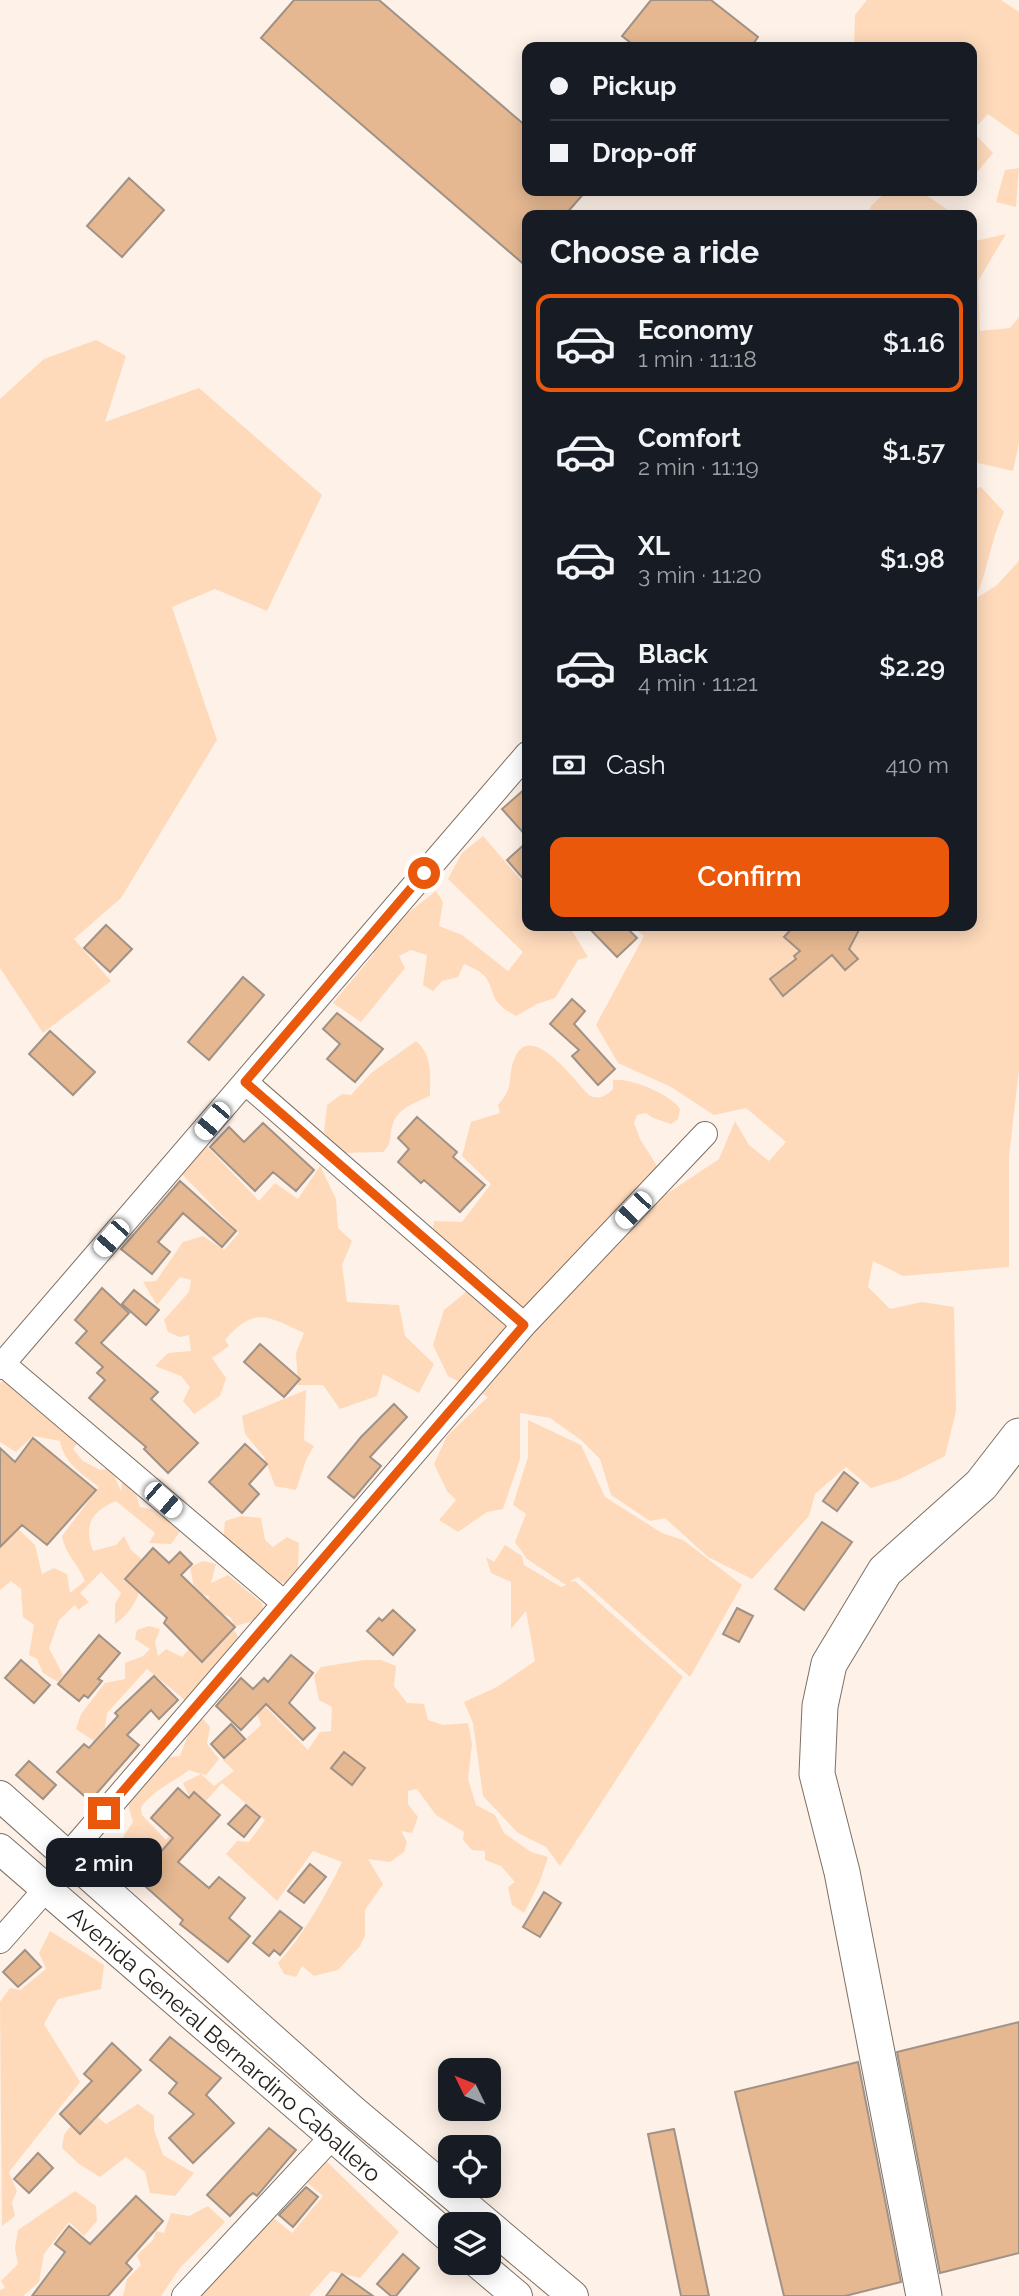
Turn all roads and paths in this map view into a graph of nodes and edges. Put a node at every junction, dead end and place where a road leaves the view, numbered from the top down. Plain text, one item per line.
1 (522, 760) edge
2 (245, 1082) junction
3 (705, 1134) dead end
4 (524, 1325) junction
5 (1, 1365) edge
6 (1019, 1436) edge
7 (284, 1603) junction
8 (0, 1796) edge
9 (0, 1849) edge
10 (68, 1855) junction
11 (46, 1889) junction
12 (0, 1941) edge
13 (332, 2137) junction
14 (438, 2228) edge
15 (492, 2275) edge
16 (184, 2296) edge
17 (517, 2296) edge
18 (573, 2296) edge
19 (924, 2296) edge

1 - 2 street
2 - 4 street
2 - 5 street
3 - 4 street
4 - 7 street
5 - 7 street
6 - 19 highway
7 - 10 street
8 - 10 main road, Avenida General Bernardino Caballero
9 - 11 main road, Avenida General Bernardino Caballero
10 - 18 main road, Avenida General Bernardino Caballero
11 - 12 street
11 - 13 main road, Avenida General Bernardino Caballero
13 - 14 main road, Avenida General Bernardino Caballero
13 - 16 street
15 - 17 main road

